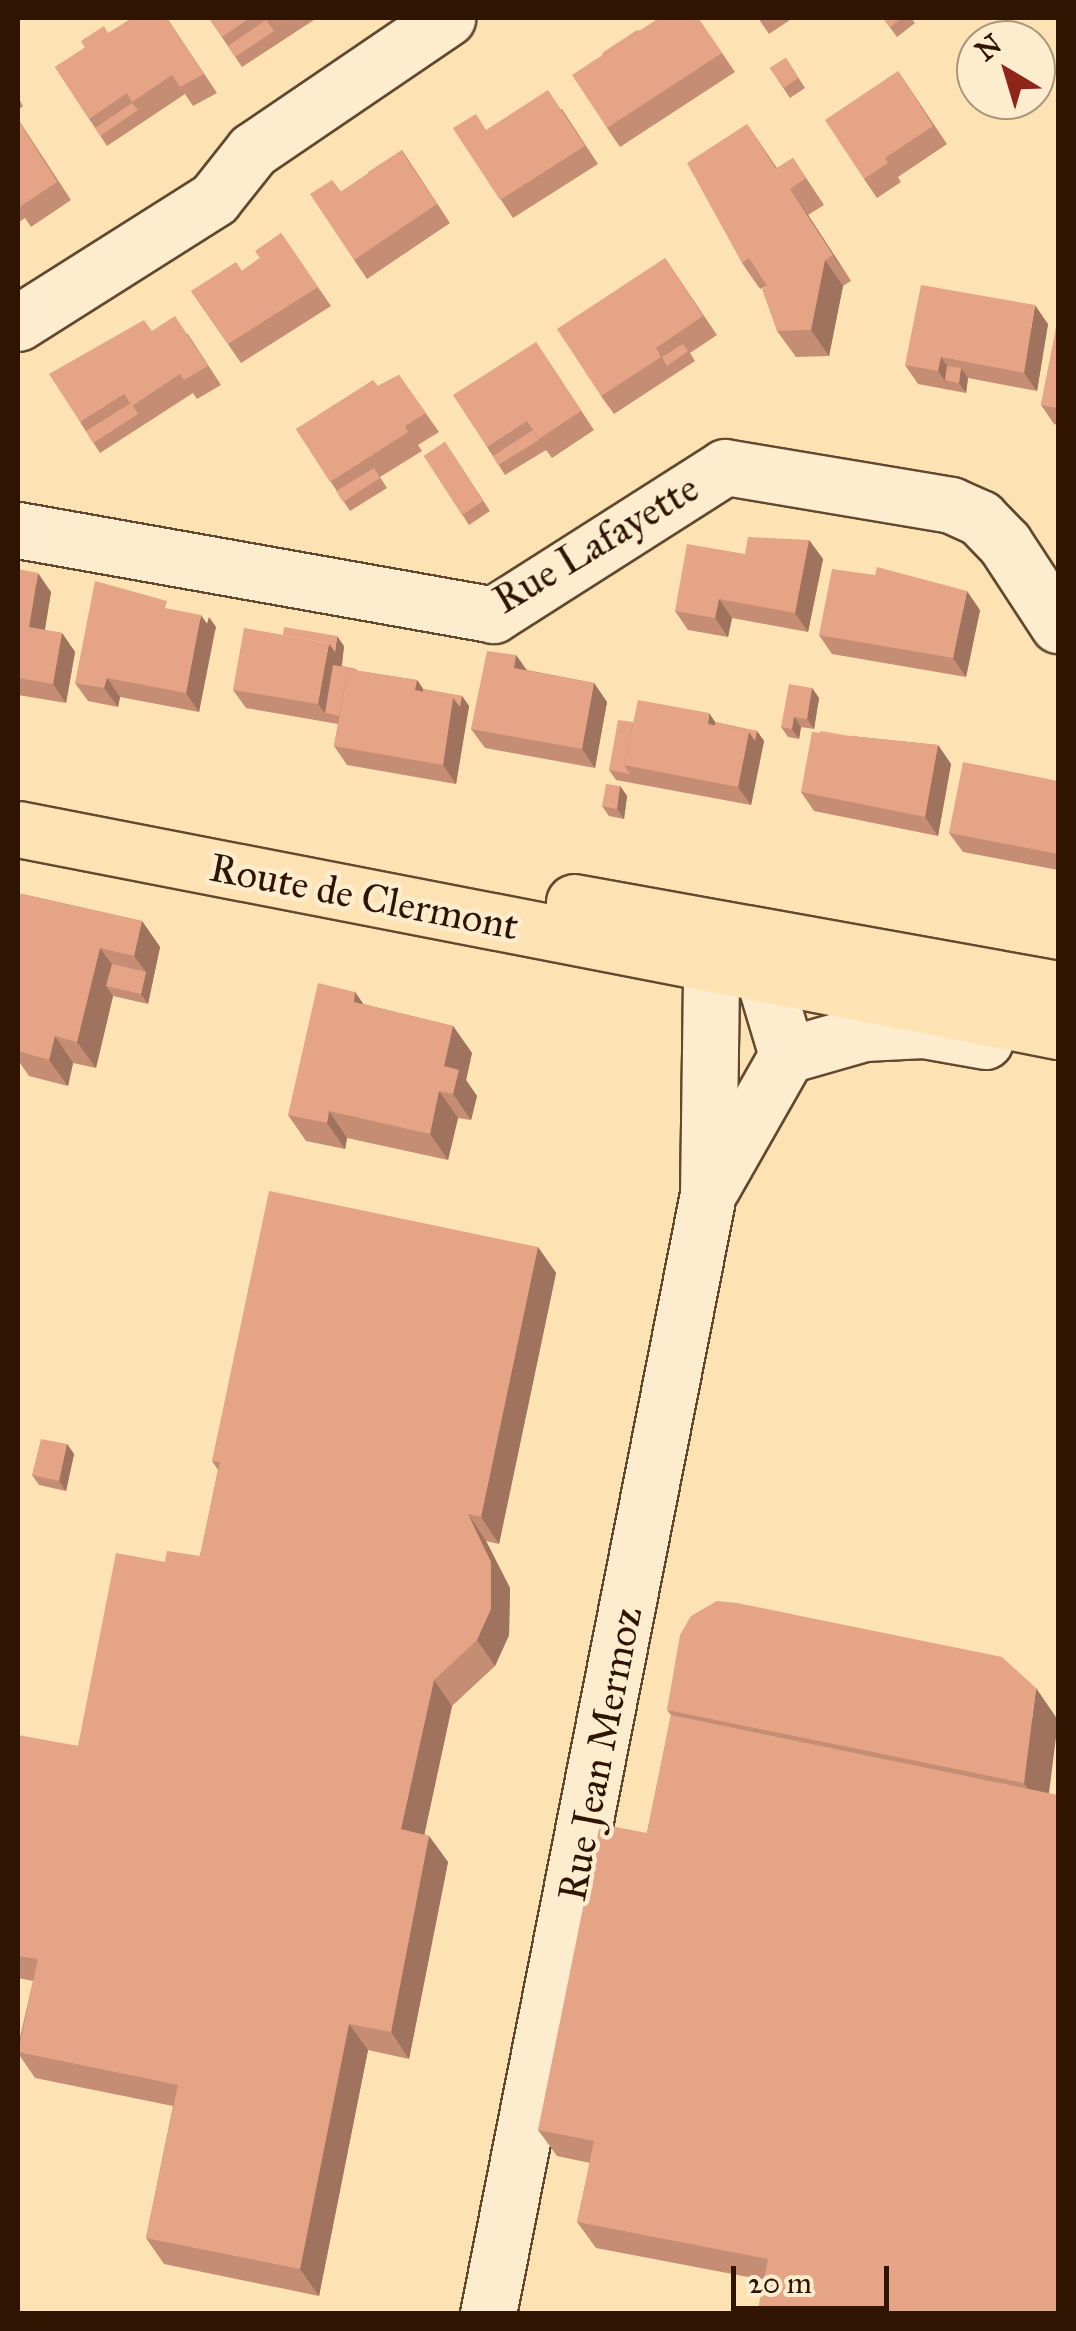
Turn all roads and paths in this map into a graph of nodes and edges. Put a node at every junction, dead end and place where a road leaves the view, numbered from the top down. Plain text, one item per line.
1 (447, 18) edge
2 (18, 324) edge
3 (18, 530) edge
4 (1058, 624) edge
5 (18, 820) edge
6 (18, 829) edge
7 (737, 949) junction
8 (1058, 990) edge
9 (1058, 1031) edge
10 (787, 1055) junction
11 (1058, 1055) edge
12 (708, 1194) junction
13 (488, 2314) edge

1 - 2 street
3 - 4 street, Rue Lafayette
5 - 7 main road, Route de Clermont
6 - 7 main road, Route de Clermont
7 - 8 main road, Route de Clermont
7 - 9 main road, Route de Clermont
7 - 10 street
7 - 12 street, Rue Jean Mermoz
10 - 11 street
10 - 12 street, Rue Jean Mermoz
12 - 13 street, Rue Jean Mermoz

